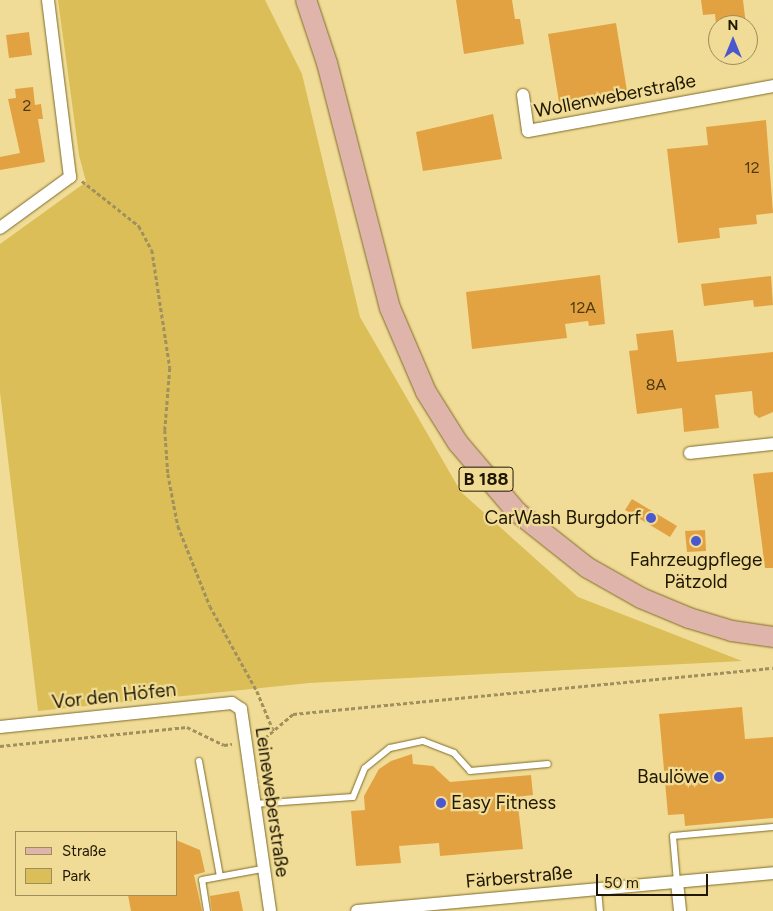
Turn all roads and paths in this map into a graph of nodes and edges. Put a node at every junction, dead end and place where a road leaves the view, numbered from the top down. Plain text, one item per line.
1 (48, 0) edge
2 (306, 0) edge
3 (773, 86) edge
4 (523, 95) dead end
5 (70, 177) junction
6 (0, 228) edge
7 (773, 444) edge
8 (690, 453) dead end
9 (773, 637) edge
10 (773, 668) edge
11 (232, 703) joint
12 (0, 727) edge
13 (274, 732) junction
14 (245, 743) junction
15 (0, 746) edge
16 (199, 761) dead end
17 (548, 764) dead end
18 (252, 804) junction
19 (773, 827) edge
20 (262, 869) junction
21 (773, 873) edge
22 (220, 876) junction
23 (677, 882) junction
24 (598, 889) junction
25 (207, 911) edge
26 (270, 911) edge
27 (357, 911) edge
28 (600, 911) edge
29 (680, 911) edge

1 - 5 street
2 - 9 main road, B 188
3 - 4 street, Wollenweberstraße
5 - 6 street
5 - 13 path
7 - 8 street
10 - 13 path
11 - 12 street, Vor den Höfen
11 - 14 street, Leineweberstraße
13 - 14 path
14 - 15 path
14 - 18 street, Leineweberstraße
16 - 22 lane
17 - 18 lane
18 - 20 street, Leineweberstraße
19 - 23 lane
20 - 22 lane
20 - 26 street, Leineweberstraße
21 - 23 street, Färberstraße
22 - 25 lane
23 - 24 street, Färberstraße
23 - 29 street
24 - 27 street, Färberstraße
24 - 28 lane

